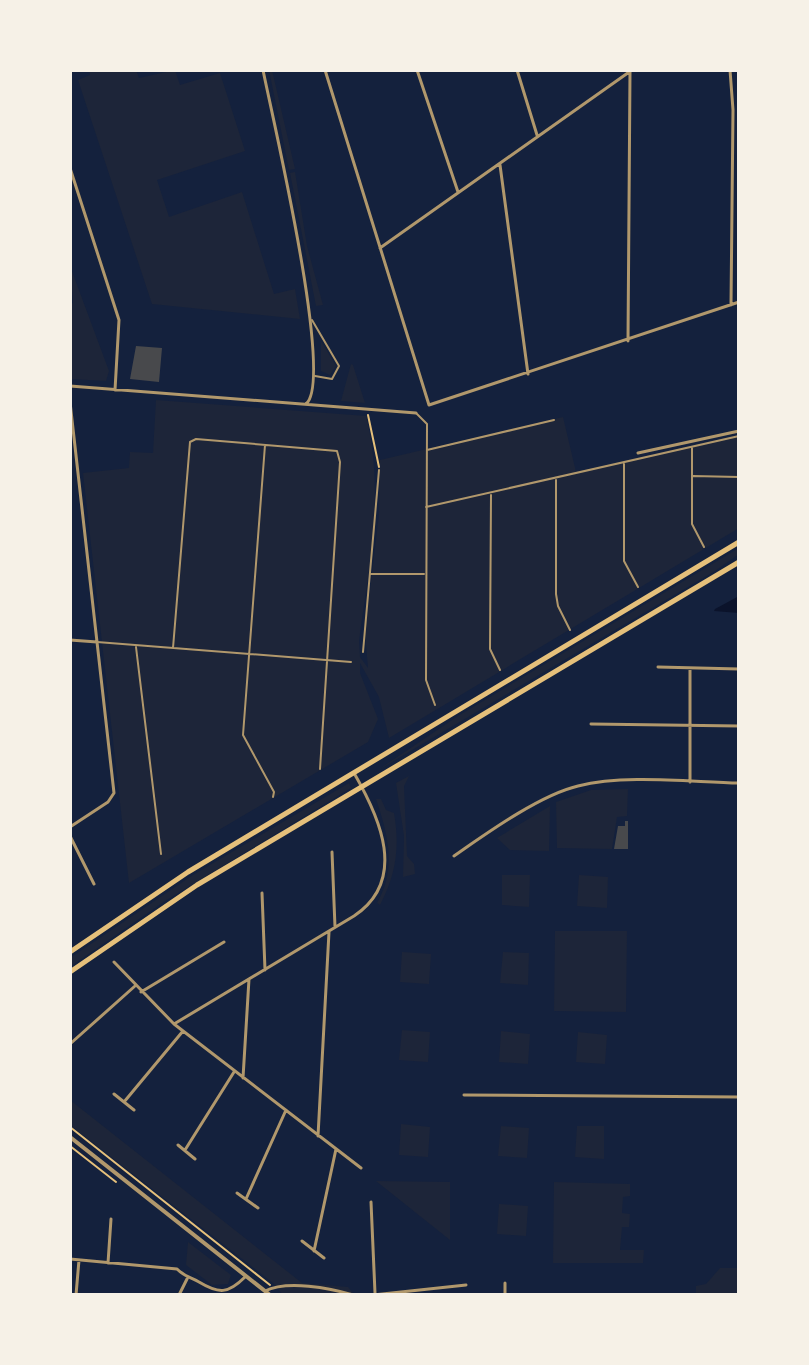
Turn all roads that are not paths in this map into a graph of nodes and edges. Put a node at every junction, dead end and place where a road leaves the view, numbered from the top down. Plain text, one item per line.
1 (263, 70) edge
2 (325, 70) edge
3 (417, 70) edge
4 (517, 70) edge
5 (630, 70) edge
6 (730, 70) edge
7 (538, 136) junction
8 (500, 165) junction
9 (70, 168) edge
10 (458, 193) junction
11 (380, 249) junction
12 (739, 302) edge
13 (731, 305) junction
14 (312, 320) junction
15 (628, 341) junction
16 (528, 374) junction
17 (315, 376) junction
18 (70, 386) edge
19 (115, 390) junction
20 (70, 402) edge
21 (303, 405) junction
22 (416, 413) joint
23 (554, 420) dead end
24 (739, 433) edge
25 (266, 444) junction
26 (692, 447) junction
27 (426, 451) junction
28 (638, 453) dead end
29 (624, 462) junction
30 (379, 470) road end
31 (692, 476) junction
32 (739, 477) edge
33 (556, 478) junction
34 (491, 494) junction
35 (426, 507) junction
36 (739, 542) edge
37 (704, 547) dead end
38 (739, 562) edge
39 (370, 574) junction
40 (426, 574) junction
41 (638, 587) dead end
42 (570, 630) dead end
43 (70, 640) edge
44 (97, 642) junction
45 (136, 646) junction
46 (173, 648) junction
47 (363, 652) dead end
48 (251, 654) junction
49 (328, 661) junction
50 (351, 662) dead end
51 (658, 667) dead end
52 (690, 668) junction
53 (739, 669) edge
54 (500, 670) dead end
55 (435, 705) dead end
56 (591, 724) dead end
57 (691, 724) junction
58 (739, 726) edge
59 (320, 769) dead end
60 (354, 773) junction
61 (690, 782) junction
62 (739, 783) edge
63 (362, 786) junction
64 (273, 797) dead end
65 (70, 827) edge
66 (70, 836) edge
67 (332, 852) dead end
68 (161, 854) dead end
69 (454, 856) dead end
70 (94, 884) dead end
71 (262, 893) dead end
72 (335, 927) junction
73 (329, 930) junction
74 (224, 942) dead end
75 (70, 952) edge
76 (114, 962) dead end
77 (265, 970) junction
78 (70, 972) edge
79 (249, 979) junction
80 (135, 986) junction
81 (141, 992) junction
82 (174, 1024) junction
83 (183, 1031) junction
84 (70, 1044) edge
85 (234, 1071) junction
86 (243, 1078) junction
87 (114, 1094) dead end
88 (464, 1095) dead end
89 (739, 1097) edge
90 (124, 1102) junction
91 (134, 1110) dead end
92 (286, 1110) junction
93 (318, 1136) junction
94 (70, 1137) edge
95 (178, 1145) dead end
96 (336, 1149) junction
97 (185, 1150) junction
98 (195, 1159) dead end
99 (361, 1168) dead end
100 (237, 1193) dead end
101 (246, 1199) junction
102 (371, 1202) dead end
103 (258, 1208) dead end
104 (111, 1219) dead end
105 (302, 1241) dead end
106 (314, 1251) junction
107 (324, 1258) dead end
108 (70, 1259) edge
109 (79, 1260) junction
110 (108, 1263) junction
111 (246, 1275) junction
112 (187, 1279) junction
113 (505, 1283) dead end
114 (466, 1285) dead end
115 (268, 1293) edge
116 (374, 1294) edge
117 (76, 1295) edge
118 (179, 1295) edge
119 (353, 1295) edge
120 (505, 1295) edge

1 - 14 street
2 - 11 street
3 - 10 street
4 - 7 street
5 - 7 street
5 - 15 street
6 - 13 street
7 - 8 street
8 - 10 street
8 - 16 street
9 - 19 street
10 - 11 street
11 - 16 street
12 - 13 street
13 - 15 street
14 - 17 street
14 - 17 lane
15 - 16 street
17 - 21 street
18 - 19 street
19 - 21 street
20 - 44 street
21 - 22 street
22 - 27 lane
23 - 27 lane
24 - 26 lane
24 - 28 street
25 - 46 lane
25 - 48 lane
25 - 49 lane
26 - 29 lane
26 - 31 lane
27 - 35 lane
29 - 33 lane
29 - 41 lane
30 - 39 lane
31 - 32 lane
31 - 37 lane
33 - 34 lane
33 - 42 lane
34 - 35 lane
34 - 54 lane
35 - 40 lane
36 - 60 main road
38 - 63 main road
39 - 40 lane
39 - 47 lane
40 - 55 lane
43 - 44 street
44 - 45 lane
44 - 65 street
45 - 46 lane
45 - 68 lane
46 - 48 lane
48 - 49 lane
48 - 64 lane
49 - 50 lane
49 - 59 lane
51 - 52 street
52 - 53 street
52 - 57 street
56 - 57 street
57 - 58 street
57 - 61 street
60 - 63 street
60 - 75 main road
61 - 62 street
61 - 69 street
63 - 72 street
63 - 78 main road
66 - 70 street
67 - 72 street
71 - 77 street
72 - 73 street
73 - 77 street
73 - 93 street
74 - 81 street
76 - 80 street
77 - 79 street
79 - 82 street
79 - 86 street
80 - 81 street
80 - 84 street
81 - 82 street
82 - 83 street
83 - 85 street
83 - 90 street
85 - 86 street
85 - 97 street
86 - 92 street
87 - 90 street
88 - 89 street
90 - 91 street
92 - 93 street
92 - 101 street
93 - 96 street
94 - 111 street
95 - 97 street
96 - 99 street
96 - 106 street
97 - 98 street
100 - 101 street
101 - 103 street
102 - 116 street
104 - 110 street
105 - 106 street
106 - 107 street
108 - 109 street
109 - 110 street
109 - 117 street
110 - 112 street
111 - 112 street
111 - 115 street
112 - 118 street
113 - 120 street
114 - 116 street
115 - 119 street

